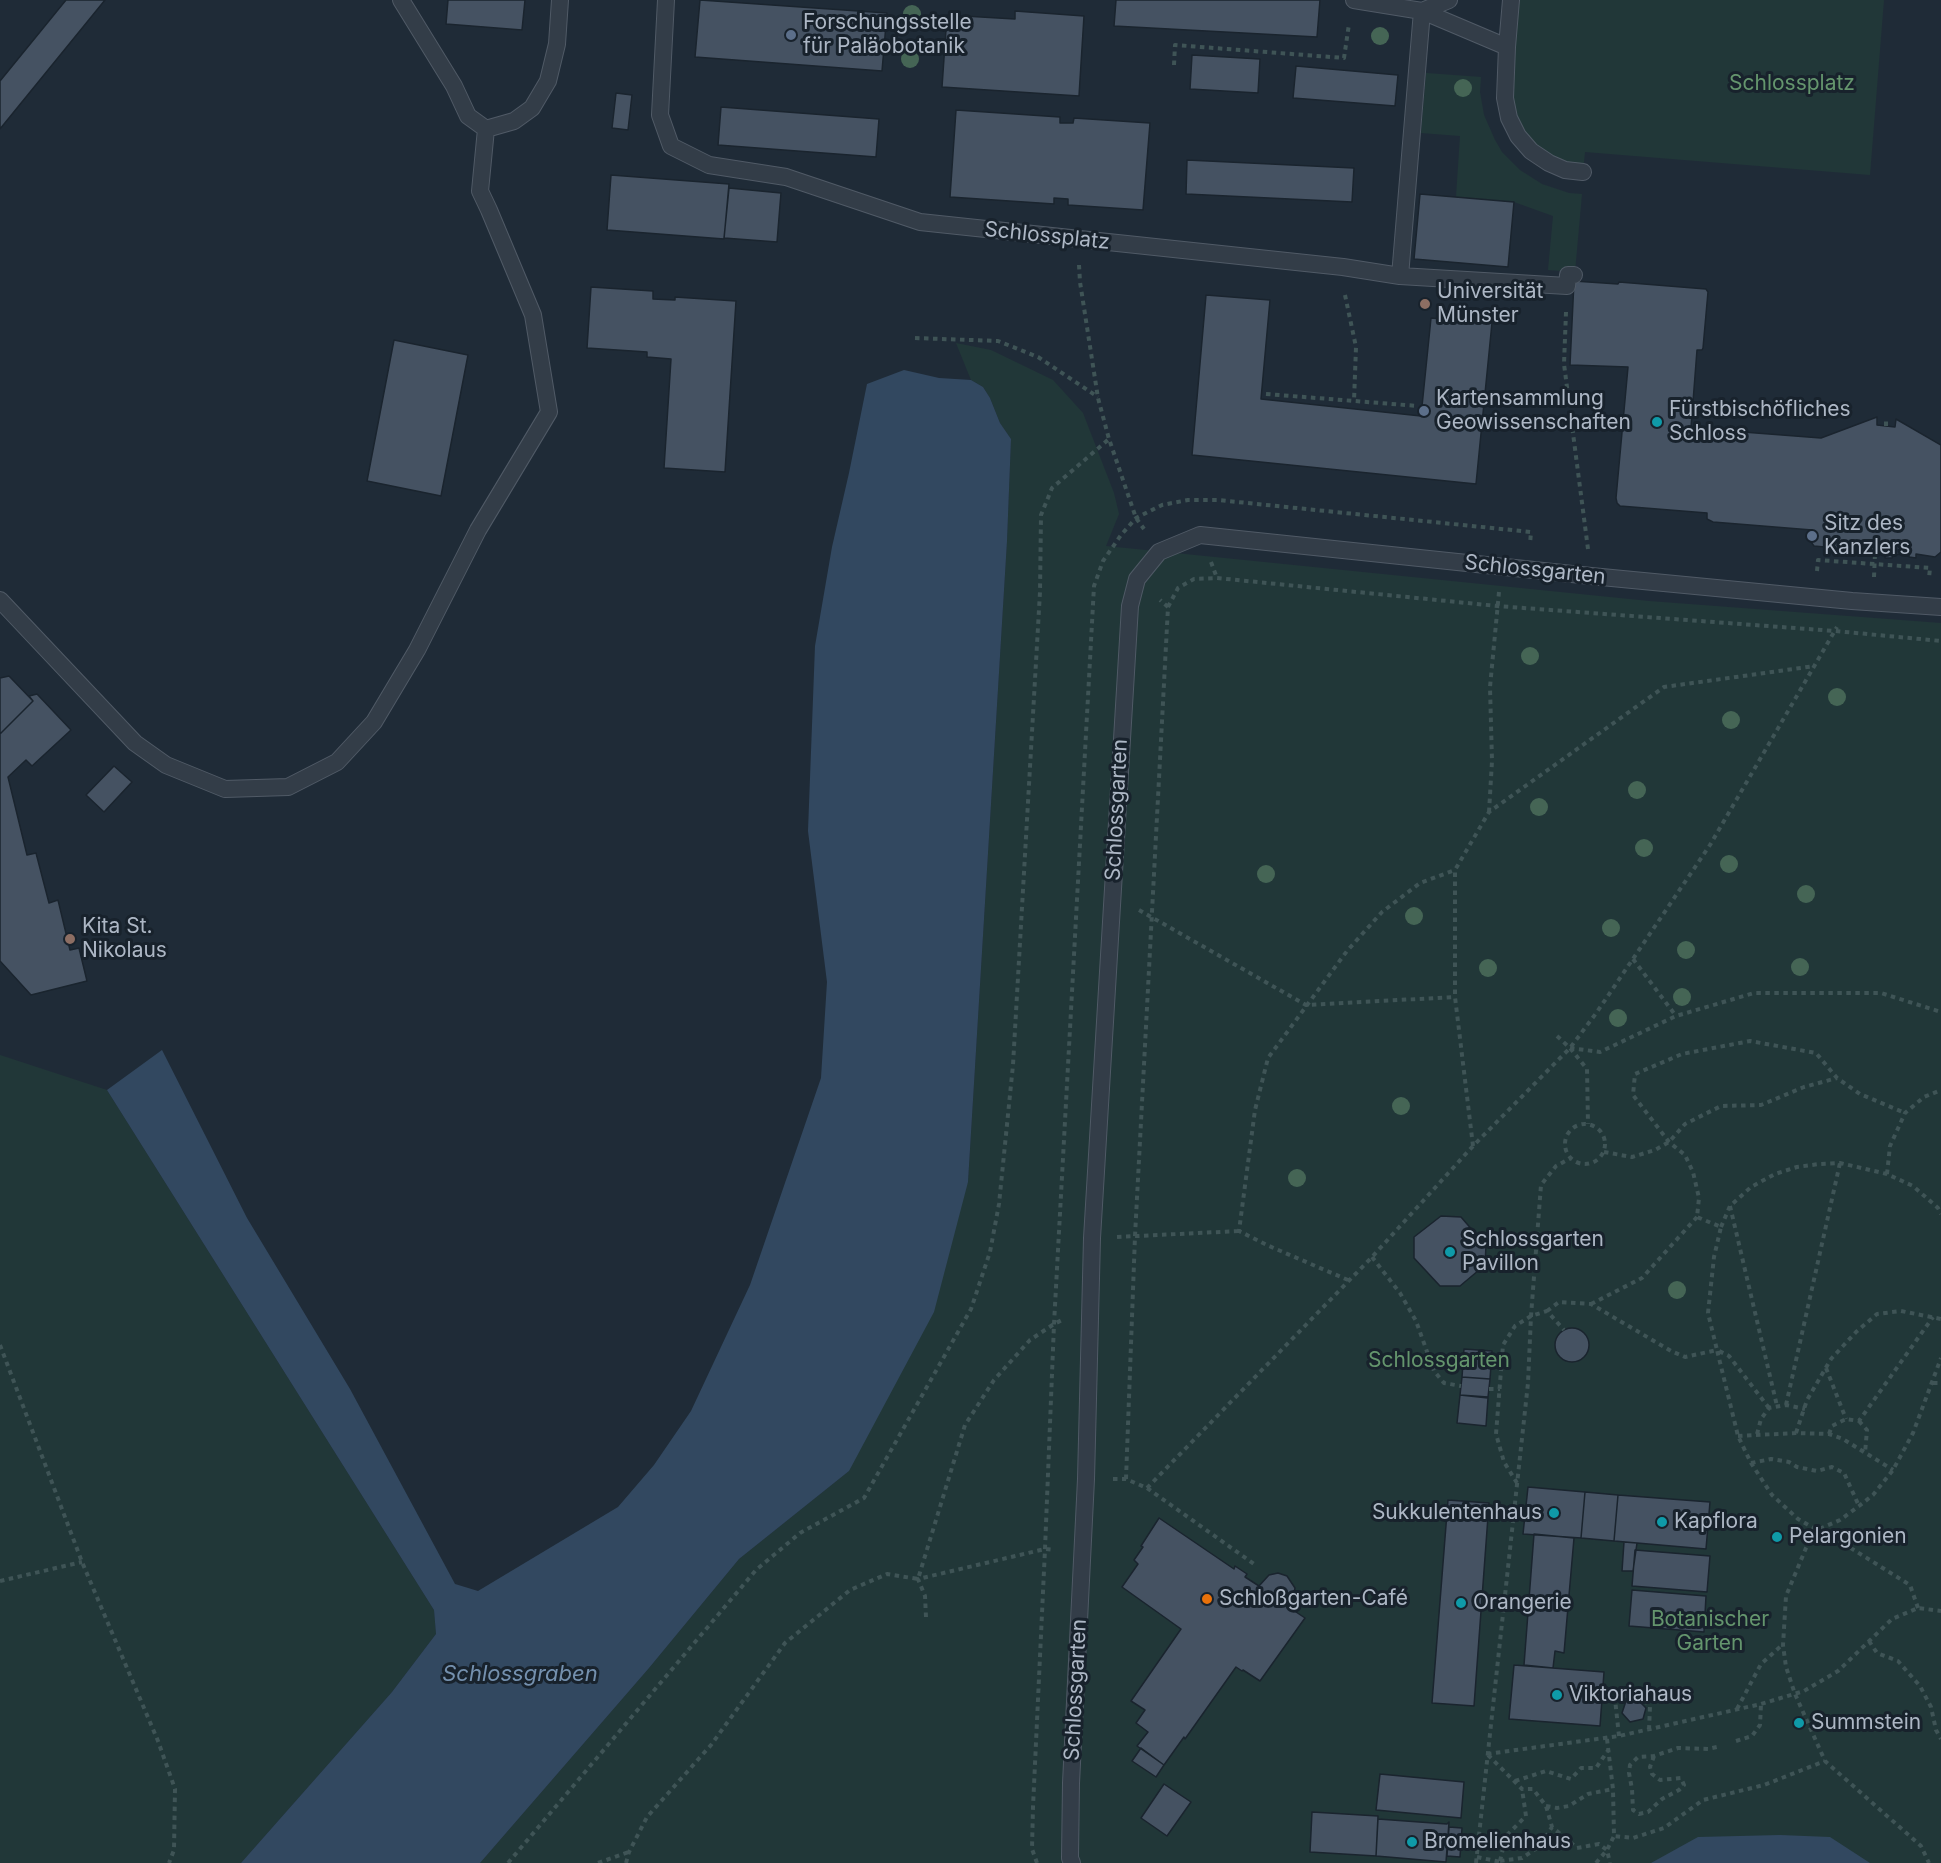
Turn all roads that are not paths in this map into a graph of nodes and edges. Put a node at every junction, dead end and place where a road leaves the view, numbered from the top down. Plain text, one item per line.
1 (401, 0) edge
2 (560, 0) edge
3 (666, 0) edge
4 (1354, 0) edge
5 (1449, 0) edge
6 (1511, 0) edge
7 (1422, 11) junction
8 (1507, 47) junction
9 (486, 129) junction
10 (1583, 172) dead end
11 (1400, 276) junction
12 (1571, 281) road end
13 (0, 600) edge
14 (1941, 607) edge
15 (1072, 1863) edge

1 - 9 lane
2 - 9 lane
3 - 11 lane, Schlossplatz
4 - 7 lane
5 - 7 lane
6 - 8 lane
7 - 8 lane
7 - 11 lane
8 - 10 lane
9 - 13 lane
11 - 12 lane, Schlossplatz
14 - 15 lane, Schlossgarten

